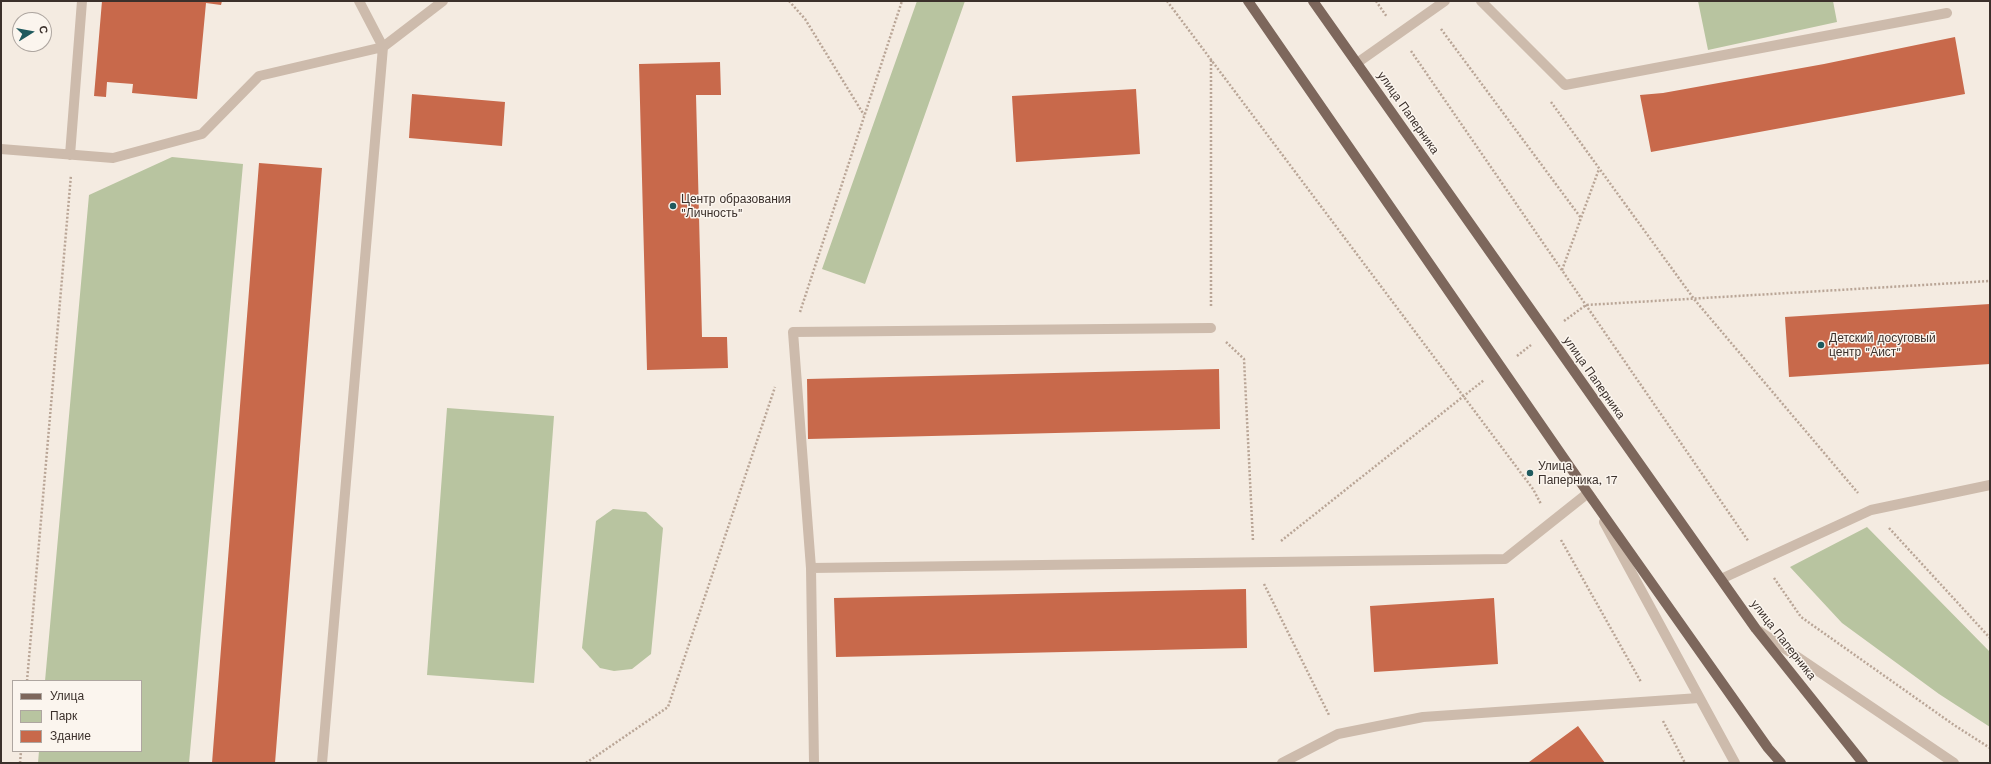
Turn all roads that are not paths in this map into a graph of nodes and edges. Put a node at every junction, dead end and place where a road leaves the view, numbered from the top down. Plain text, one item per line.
1 (82, 1) edge
2 (359, 1) edge
3 (443, 1) edge
4 (1248, 1) edge
5 (1313, 1) edge
6 (1446, 1) edge
7 (1481, 1) edge
8 (1947, 13) dead end
9 (383, 47) junction
10 (1357, 63) junction
11 (1, 149) edge
12 (71, 155) junction
13 (1211, 328) road end
14 (1990, 484) edge
15 (1588, 493) junction
16 (812, 568) junction
17 (1721, 579) junction
18 (1756, 629) junction
19 (1699, 698) junction
20 (322, 763) edge
21 (814, 763) edge
22 (1282, 763) edge
23 (1735, 763) edge
24 (1781, 763) edge
25 (1863, 763) edge
26 (1954, 763) edge

1 - 12 street
2 - 9 street
3 - 9 street
4 - 15 main road
5 - 10 main road, улица Паперника
6 - 10 street
7 - 8 street
9 - 12 street
9 - 20 street
10 - 17 main road, улица Паперника
11 - 12 street
13 - 16 street
14 - 17 street
15 - 16 street
15 - 19 street
15 - 24 main road
16 - 21 street
17 - 18 main road, улица Паперника
18 - 25 main road, улица Паперника
18 - 26 street
19 - 22 street
19 - 23 street

